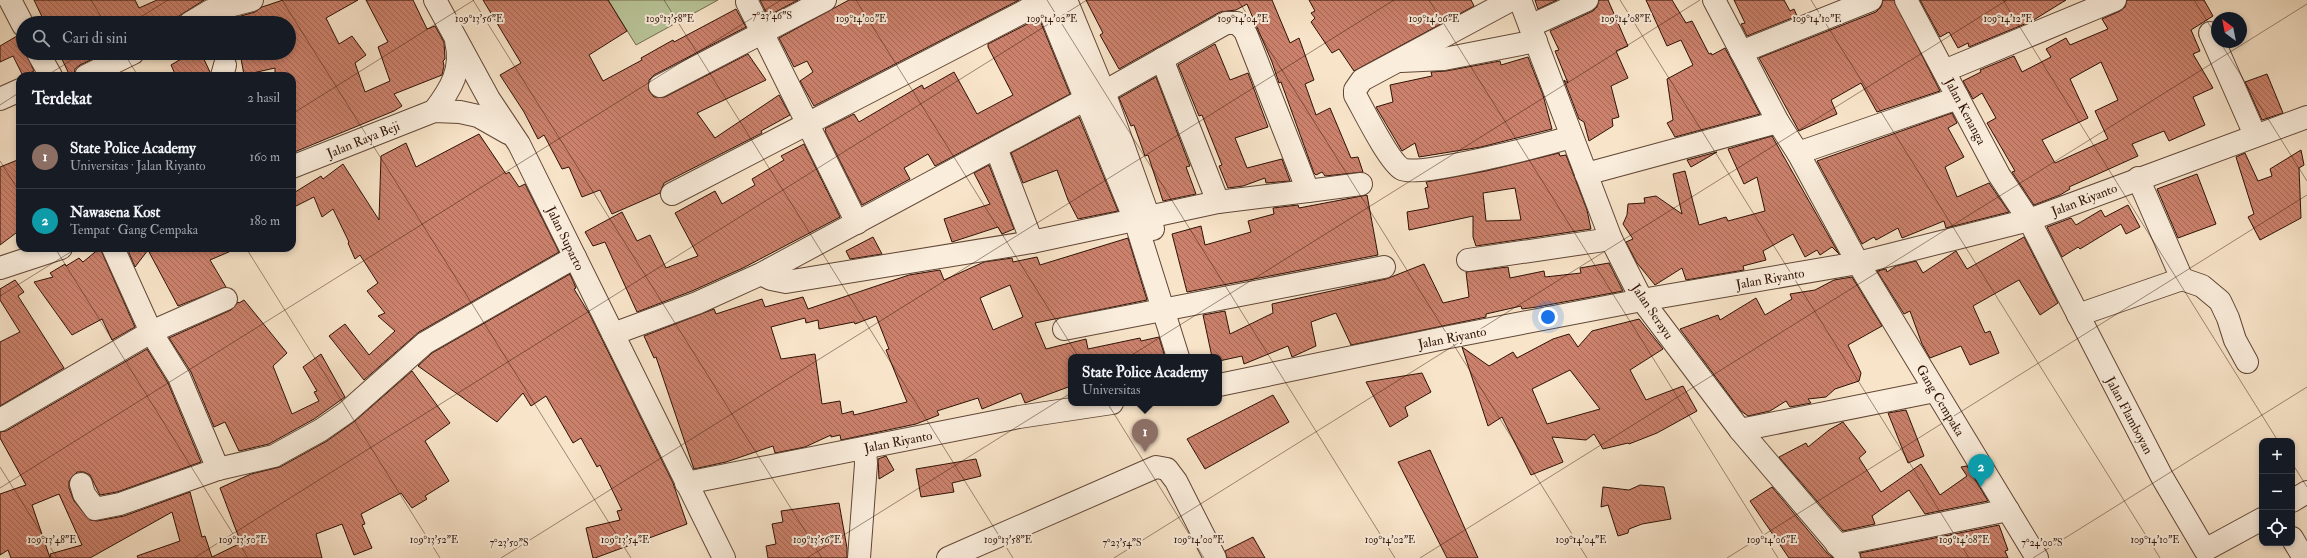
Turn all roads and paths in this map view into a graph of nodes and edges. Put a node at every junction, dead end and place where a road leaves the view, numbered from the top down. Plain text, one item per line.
1 (10, 0) edge
2 (252, 0) edge
3 (435, 0) edge
4 (825, 0) edge
5 (1046, 0) edge
6 (1066, 0) edge
7 (1511, 0) edge
8 (1520, 0) edge
9 (1587, 0) edge
10 (1714, 0) edge
11 (1871, 0) edge
12 (1906, 0) edge
13 (2115, 0) edge
14 (747, 2) dead end
15 (2091, 5) edge
16 (18, 16) edge
17 (202, 16) edge
18 (453, 29) junction
19 (1533, 33) junction
20 (2210, 33) dead end
21 (761, 34) junction
22 (1741, 52) junction
23 (1162, 59) junction
24 (42, 60) edge
25 (119, 60) edge
26 (1396, 61) junction
27 (1944, 71) junction
28 (49, 72) edge
29 (94, 72) edge
30 (660, 86) dead end
31 (16, 92) edge
32 (1095, 95) junction
33 (1958, 98) junction
34 (0, 99) edge
35 (434, 111) junction
36 (2307, 117) edge
37 (1778, 122) junction
38 (807, 124) junction
39 (2255, 135) junction
40 (1571, 137) junction
41 (519, 144) junction
42 (996, 148) junction
43 (1798, 153) junction
44 (296, 165) edge
45 (1586, 174) junction
46 (2138, 178) junction
47 (1361, 184) dead end
48 (1308, 190) junction
49 (672, 194) dead end
50 (1218, 202) junction
51 (1142, 218) junction
52 (2029, 220) junction
53 (857, 223) junction
54 (1610, 238) junction
55 (1032, 242) junction
56 (48, 252) edge
57 (115, 252) edge
58 (575, 257) junction
59 (1468, 260) dead end
60 (1858, 263) junction
61 (0, 267) edge
62 (1384, 267) dead end
63 (761, 274) junction
64 (2182, 280) junction
65 (226, 299) dead end
66 (1642, 300) junction
67 (1170, 309) junction
68 (2078, 316) junction
69 (1064, 329) dead end
70 (151, 332) junction
71 (613, 334) junction
72 (1178, 354) edge
73 (1192, 354) edge
74 (2247, 362) dead end
75 (1222, 384) edge
76 (1935, 391) junction
77 (1092, 406) edge
78 (0, 420) edge
79 (1740, 430) junction
80 (865, 448) junction
81 (218, 469) junction
82 (686, 483) junction
83 (81, 484) dead end
84 (2307, 492) edge
85 (2295, 499) edge
86 (2008, 510) junction
87 (2259, 521) edge
88 (2295, 543) edge
89 (1843, 551) edge
90 (2199, 554) edge
91 (724, 558) edge
92 (859, 558) edge
93 (948, 558) edge
94 (1216, 558) edge
95 (2037, 558) edge
96 (2304, 558) edge

1 - 16 street
2 - 17 street
3 - 18 street, Jalan Suparto
4 - 21 street
5 - 32 street
5 - 38 street
6 - 32 street
7 - 26 street
8 - 19 street, Jalan Serayu
9 - 19 street
10 - 22 street, Gang Cempaka
11 - 22 street
12 - 27 street, Jalan Kenanga
13 - 15 street
14 - 21 street
15 - 27 street
18 - 35 street
18 - 41 street, Jalan Suparto
19 - 26 street
19 - 40 street, Jalan Serayu
20 - 39 street
21 - 30 street
21 - 38 street
22 - 37 street, Gang Cempaka
23 - 32 street
23 - 48 street
23 - 50 street
24 - 28 street
25 - 29 street
26 - 40 street
27 - 33 street, Jalan Kenanga
31 - 34 street
32 - 42 street
32 - 51 street
33 - 43 street
33 - 52 street, Jalan Kenanga
35 - 41 street
35 - 44 street, Jalan Raya Beji
36 - 39 street, Jalan Riyanto
37 - 43 street, Gang Cempaka
37 - 45 street
38 - 49 street
38 - 53 street
39 - 46 street, Jalan Riyanto
40 - 45 street, Jalan Serayu
41 - 58 street, Jalan Suparto
42 - 53 street
42 - 55 street
43 - 60 street, Gang Cempaka
45 - 54 street, Jalan Serayu
46 - 52 street, Jalan Riyanto
46 - 64 street
47 - 48 street
48 - 50 street
50 - 51 street
51 - 55 street
51 - 67 street
52 - 60 street, Jalan Riyanto
52 - 68 street, Jalan Flamboyan
53 - 63 street
54 - 59 street
54 - 66 street, Jalan Serayu
55 - 63 street
56 - 61 street
57 - 70 street
58 - 71 street, Jalan Suparto
58 - 81 street
60 - 66 street, Jalan Riyanto
60 - 76 street, Gang Cempaka
62 - 67 street
63 - 71 street
64 - 68 street
64 - 74 street
65 - 70 street
66 - 75 street, Jalan Riyanto
66 - 79 street, Jalan Serayu
67 - 69 street
67 - 72 street
67 - 73 street
68 - 90 street, Jalan Flamboyan
70 - 78 street
70 - 81 street
71 - 82 street, Jalan Suparto
76 - 79 street
76 - 86 street, Gang Cempaka
77 - 80 street, Jalan Riyanto
79 - 89 street, Jalan Serayu
80 - 82 street, Jalan Riyanto
80 - 92 street
81 - 83 street
82 - 91 street, Jalan Suparto
84 - 85 street
86 - 89 street
86 - 95 street, Gang Cempaka
87 - 90 street, Jalan Flamboyan
88 - 96 street
93 - 94 street

